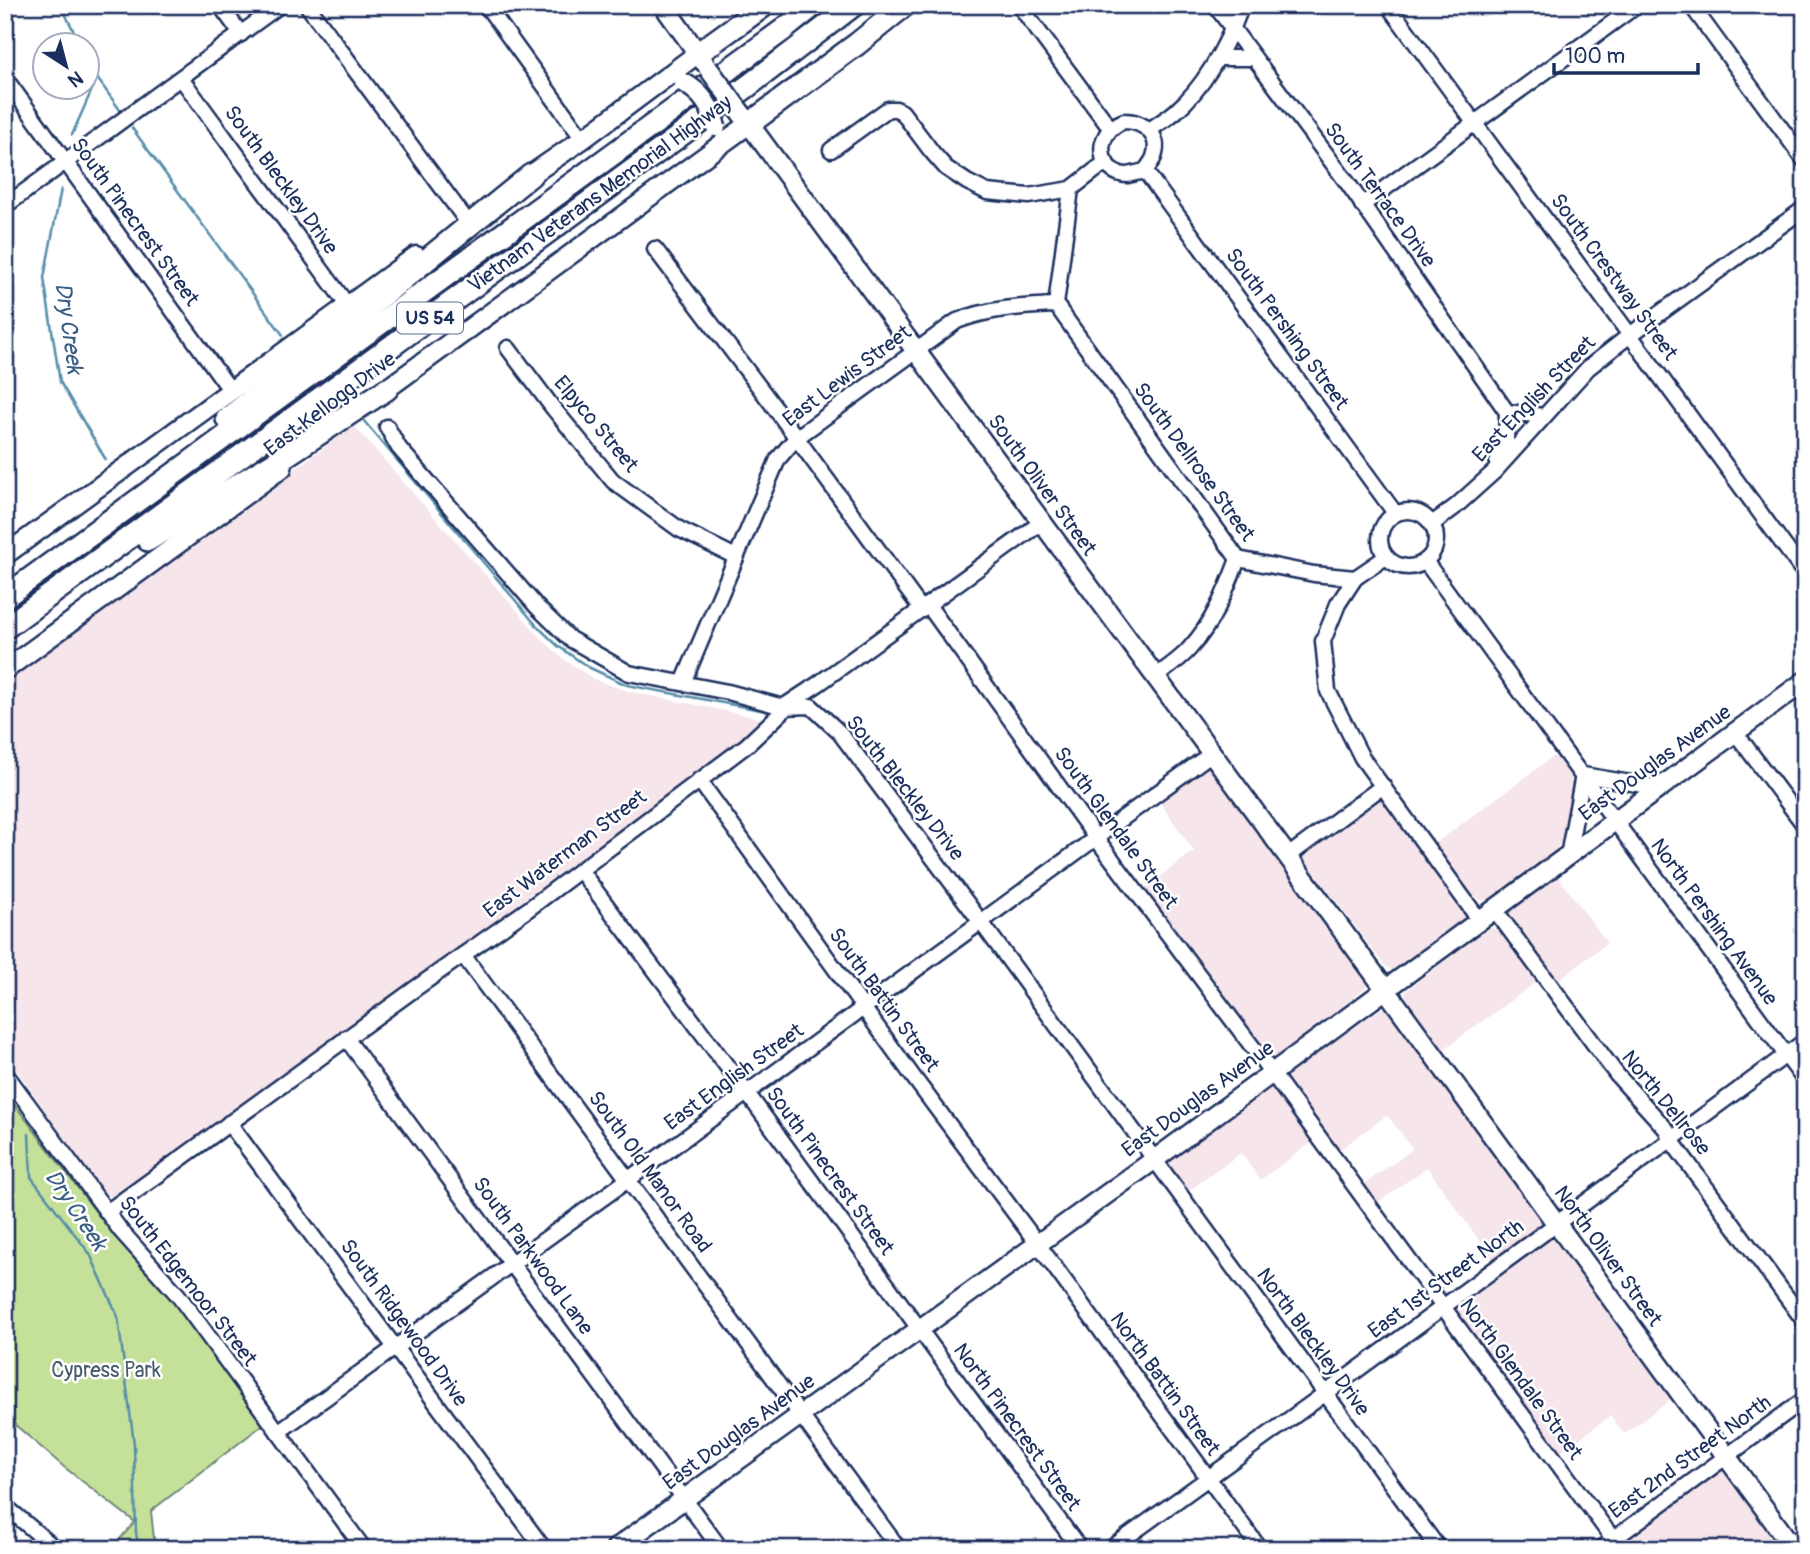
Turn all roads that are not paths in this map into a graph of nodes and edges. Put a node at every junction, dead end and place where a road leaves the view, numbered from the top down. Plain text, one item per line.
1 (220, 5) edge
2 (280, 5) edge
3 (307, 5) edge
4 (486, 5) edge
5 (663, 5) edge
6 (765, 5) edge
7 (814, 5) edge
8 (854, 5) edge
9 (905, 5) edge
10 (1019, 5) edge
11 (1214, 5) edge
12 (1242, 5) edge
13 (1388, 5) edge
14 (1637, 5) edge
15 (1691, 5) edge
16 (1233, 29) junction
17 (241, 34) junction
18 (1218, 58) junction
19 (1253, 58) junction
20 (703, 61) junction
21 (5, 78) edge
22 (181, 78) junction
23 (657, 85) junction
24 (745, 118) junction
25 (1475, 123) junction
26 (1110, 128) junction
27 (1149, 130) junction
28 (583, 139) junction
29 (831, 150) dead end
30 (706, 155) junction
31 (1805, 161) edge
32 (66, 162) junction
33 (1106, 162) junction
34 (1145, 171) junction
35 (531, 175) junction
36 (1071, 189) junction
37 (1362, 205) junction
38 (5, 206) edge
39 (1805, 208) edge
40 (467, 220) junction
41 (655, 249) dead end
42 (1056, 305) junction
43 (348, 306) junction
44 (1630, 335) junction
45 (508, 348) dead end
46 (915, 350) junction
47 (387, 389) junction
48 (231, 391) junction
49 (1507, 412) junction
50 (1544, 416) junction
51 (387, 427) dead end
52 (796, 438) junction
53 (1494, 471) junction
54 (1395, 513) junction
55 (1042, 522) junction
56 (1432, 524) junction
57 (5, 555) edge
58 (736, 557) junction
59 (1386, 557) junction
60 (1238, 559) junction
61 (1426, 561) junction
62 (1805, 574) edge
63 (1354, 579) junction
64 (9, 594) edge
65 (925, 607) junction
66 (5, 631) edge
67 (5, 670) edge
68 (1155, 677) junction
69 (1805, 681) edge
70 (683, 683) junction
71 (783, 707) junction
72 (1735, 732) junction
73 (1212, 753) junction
74 (1583, 775) junction
75 (699, 780) junction
76 (1383, 786) junction
77 (1661, 788) junction
78 (1615, 821) junction
79 (1805, 826) edge
80 (1096, 838) junction
81 (1287, 856) junction
82 (1568, 856) junction
83 (580, 870) junction
84 (1487, 916) junction
85 (981, 922) junction
86 (463, 955) junction
87 (1386, 990) junction
88 (863, 1008) junction
89 (346, 1038) junction
90 (1805, 1041) edge
91 (1786, 1055) junction
92 (5, 1073) edge
93 (1272, 1073) junction
94 (1805, 1081) edge
95 (747, 1093) junction
96 (229, 1123) junction
97 (1671, 1140) junction
98 (1154, 1160) junction
99 (629, 1179) junction
100 (107, 1212) junction
101 (1556, 1224) junction
102 (1037, 1243) junction
103 (512, 1264) junction
104 (1443, 1307) junction
105 (1805, 1322) edge
106 (920, 1330) junction
107 (396, 1348) junction
108 (1325, 1394) junction
109 (1805, 1399) edge
110 (802, 1415) junction
111 (278, 1432) junction
112 (1726, 1457) junction
113 (1207, 1479) junction
114 (685, 1499) junction
115 (5, 1506) edge
116 (1613, 1539) junction
117 (56, 1549) edge
118 (364, 1549) edge
119 (544, 1549) edge
120 (615, 1549) edge
121 (721, 1549) edge
122 (899, 1549) edge
123 (1080, 1549) edge
124 (1110, 1549) edge
125 (1259, 1549) edge
126 (1439, 1549) edge
127 (1600, 1549) edge
128 (1794, 1549) edge

1 - 17 street
2 - 17 street
3 - 40 street
4 - 28 street
5 - 20 main road, South Oliver Street
6 - 20 highway
7 - 64 highway, Vietnam Veterans Memorial Highway / US 54
8 - 66 highway, Vietnam Veterans Memorial Highway / US 54
9 - 24 highway
10 - 26 street
11 - 16 street, South Terrace Drive
12 - 16 street
13 - 25 street, South Crestway Street
14 - 25 street
15 - 31 street
16 - 18 street
16 - 19 street, South Terrace Drive
17 - 22 street
18 - 19 street
18 - 27 street
19 - 37 street, South Terrace Drive
20 - 23 main road
20 - 24 main road, South Oliver Street, bridge
21 - 32 street, South Pinecrest Street
22 - 32 street
22 - 43 street, South Bleckley Drive
23 - 28 main road
23 - 30 main road, bridge
24 - 30 main road, East Kellogg Drive
24 - 46 main road, South Oliver Street
25 - 37 street
25 - 44 street, South Crestway Street
26 - 27 street
26 - 33 street
27 - 34 street
28 - 35 main road
29 - 36 street
30 - 47 main road, East Kellogg Drive
32 - 38 street
32 - 48 street, South Pinecrest Street
33 - 34 street
33 - 36 street
34 - 54 street, South Pershing Street
35 - 40 main road
35 - 64 highway
36 - 42 street
37 - 49 street, South Terrace Drive
39 - 44 street, East English Street
40 - 43 main road
41 - 52 street, South Glendale Street
42 - 46 street, East Lewis Street
42 - 60 street, South Dellrose Street
43 - 48 main road
44 - 50 street, East English Street
44 - 62 street, South Crestway Street
45 - 58 street, Elpyco Street
46 - 52 street, East Lewis Street
46 - 55 main road, South Oliver Street
47 - 66 highway
47 - 67 main road, East Kellogg Drive
48 - 57 main road
49 - 50 street
49 - 53 street
50 - 53 street, East English Street
51 - 70 street, South Bleckley Drive
52 - 58 street, East Lewis Street
52 - 65 street, South Glendale Street
53 - 56 street, East English Street
54 - 56 street
54 - 59 street
55 - 65 street, East Waterman Street
55 - 68 main road, South Oliver Street
56 - 61 street
58 - 70 street, East Lewis Street
59 - 61 street
59 - 63 street
60 - 63 street, South Dellrose Street
60 - 68 street
61 - 74 street
63 - 76 street
65 - 71 street, East Waterman Street
65 - 80 street, South Glendale Street
68 - 73 main road, South Oliver Street
69 - 72 main road, East Douglas Avenue
70 - 71 street, South Bleckley Drive
71 - 75 street, East Waterman Street
71 - 85 street, South Bleckley Drive
72 - 77 main road, East Douglas Avenue
72 - 79 street
73 - 80 street, East English Street
73 - 81 main road, South Oliver Street
74 - 77 street
74 - 78 street
74 - 82 street
75 - 83 street, East Waterman Street
75 - 88 street, South Battin Street
76 - 81 street
76 - 84 street
77 - 78 main road, East Douglas Avenue
78 - 82 main road, East Douglas Avenue
78 - 91 street, North Pershing Avenue
80 - 85 street, East English Street
80 - 93 street, South Glendale Street
81 - 87 main road, South Oliver Street
82 - 84 main road, East Douglas Avenue
83 - 86 street, East Waterman Street
83 - 95 street, South Pinecrest Street
84 - 87 main road, East Douglas Avenue
84 - 97 street, North Dellrose
85 - 88 street, East English Street
85 - 98 street, South Bleckley Drive
86 - 89 street, East Waterman Street
86 - 99 street, South Old Manor Road
87 - 93 main road, East Douglas Avenue
87 - 101 main road, North Oliver Street
88 - 95 street, East English Street
88 - 102 street, South Battin Street
89 - 96 street, East Waterman Street
89 - 103 street, South Parkwood Lane
90 - 91 street, East 1st Street North
91 - 94 street, North Pershing Avenue
91 - 97 street, East 1st Street North
92 - 100 street, South Edgemoor Street
93 - 98 main road, East Douglas Avenue
93 - 104 street, North Glendale Street
95 - 99 street, East English Street
95 - 106 street, South Pinecrest Street
96 - 100 street, East Waterman Street
96 - 107 street, South Ridgewood Drive
97 - 101 street, East 1st Street North
97 - 105 street, North Dellrose
98 - 102 main road, East Douglas Avenue
98 - 108 street, North Bleckley Drive
99 - 103 street, East English Street
99 - 110 street, South Old Manor Road
100 - 111 street, South Edgemoor Street
101 - 104 street, East 1st Street North
101 - 112 main road, North Oliver Street
102 - 106 main road, East Douglas Avenue
102 - 113 street, North Battin Street
103 - 107 street, East English Street
103 - 114 street, South Parkwood Lane
104 - 108 street, East 1st Street North
104 - 116 street, North Glendale Street
106 - 110 main road, East Douglas Avenue
106 - 123 street, North Pinecrest Street
107 - 111 street, East English Street
107 - 119 street, South Ridgewood Drive
108 - 113 street, East 1st Street North
108 - 126 street, North Bleckley Drive
109 - 112 street, East 2nd Street North
110 - 114 main road, East Douglas Avenue
110 - 122 street, South Old Manor Road
111 - 118 street, South Edgemoor Street
112 - 116 street, East 2nd Street North
112 - 128 main road, North Oliver Street
113 - 124 street, East 1st Street North
113 - 125 street, North Battin Street
114 - 120 main road, East Douglas Avenue
114 - 121 street, South Parkwood Lane
115 - 117 street
116 - 127 street, East 2nd Street North

